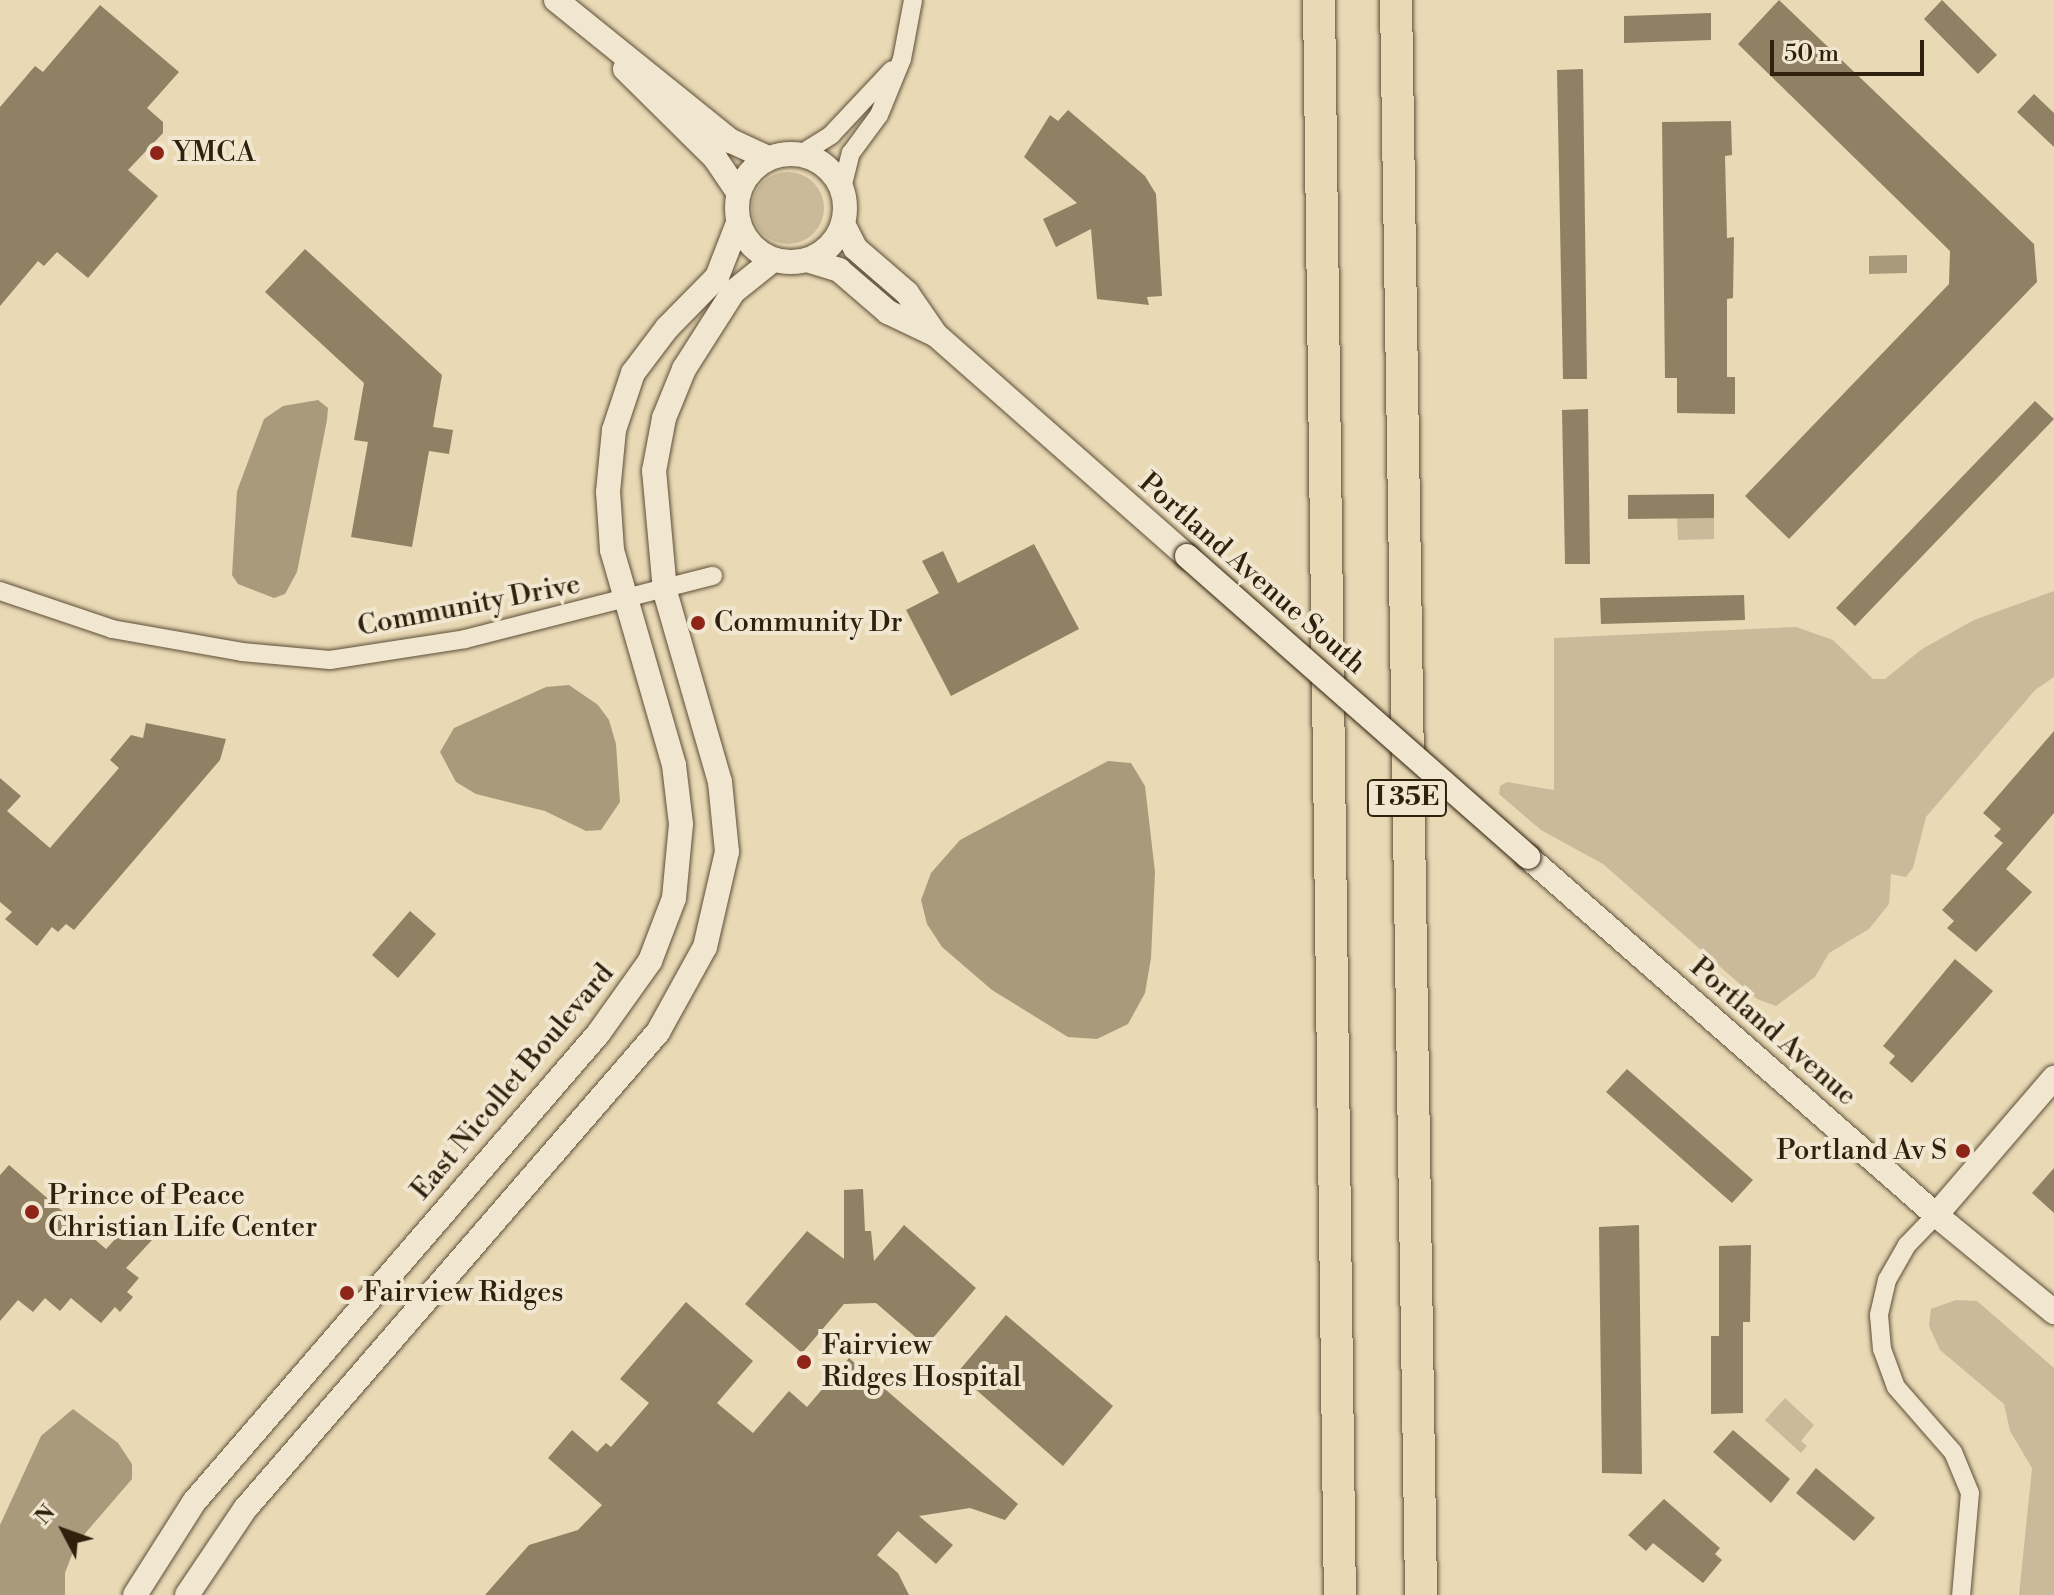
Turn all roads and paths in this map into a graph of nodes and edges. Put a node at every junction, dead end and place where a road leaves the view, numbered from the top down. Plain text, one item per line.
1 (556, 0) edge
2 (913, 0) edge
3 (1319, 0) edge
4 (1396, 0) edge
5 (577, 18) junction
6 (902, 59) junction
7 (801, 154) junction
8 (768, 158) junction
9 (842, 188) junction
10 (738, 192) junction
11 (738, 223) junction
12 (843, 224) junction
13 (773, 260) junction
14 (807, 260) junction
15 (936, 335) junction
16 (713, 576) dead end
17 (0, 591) edge
18 (665, 591) junction
19 (626, 602) junction
20 (1528, 857) joint
21 (2054, 1078) edge
22 (1936, 1215) junction
23 (2054, 1312) edge
24 (1339, 1514) junction
25 (135, 1595) edge
26 (187, 1595) edge
27 (1333, 1595) edge
28 (1340, 1595) edge
29 (1421, 1595) edge
30 (1961, 1595) edge

1 - 5 street
2 - 6 street
3 - 24 highway, I 35E
4 - 29 highway, I 35E
5 - 8 street
5 - 10 street
6 - 7 street
6 - 9 street
7 - 8 street
7 - 9 street
8 - 10 street
9 - 12 street
10 - 11 street
11 - 13 street
11 - 19 street, East Nicollet Boulevard
12 - 14 street
12 - 15 street, Portland Avenue South
13 - 14 street
13 - 18 street
14 - 15 street, Portland Avenue South
15 - 20 street, Portland Avenue South, bridge
16 - 18 street, Community Drive
17 - 19 street, Community Drive
18 - 19 street, Community Drive
18 - 26 street
19 - 25 street, East Nicollet Boulevard
20 - 22 street, Portland Avenue
21 - 22 street
22 - 23 street, Portland Avenue
22 - 30 street
24 - 27 highway
24 - 28 highway, I 35E

